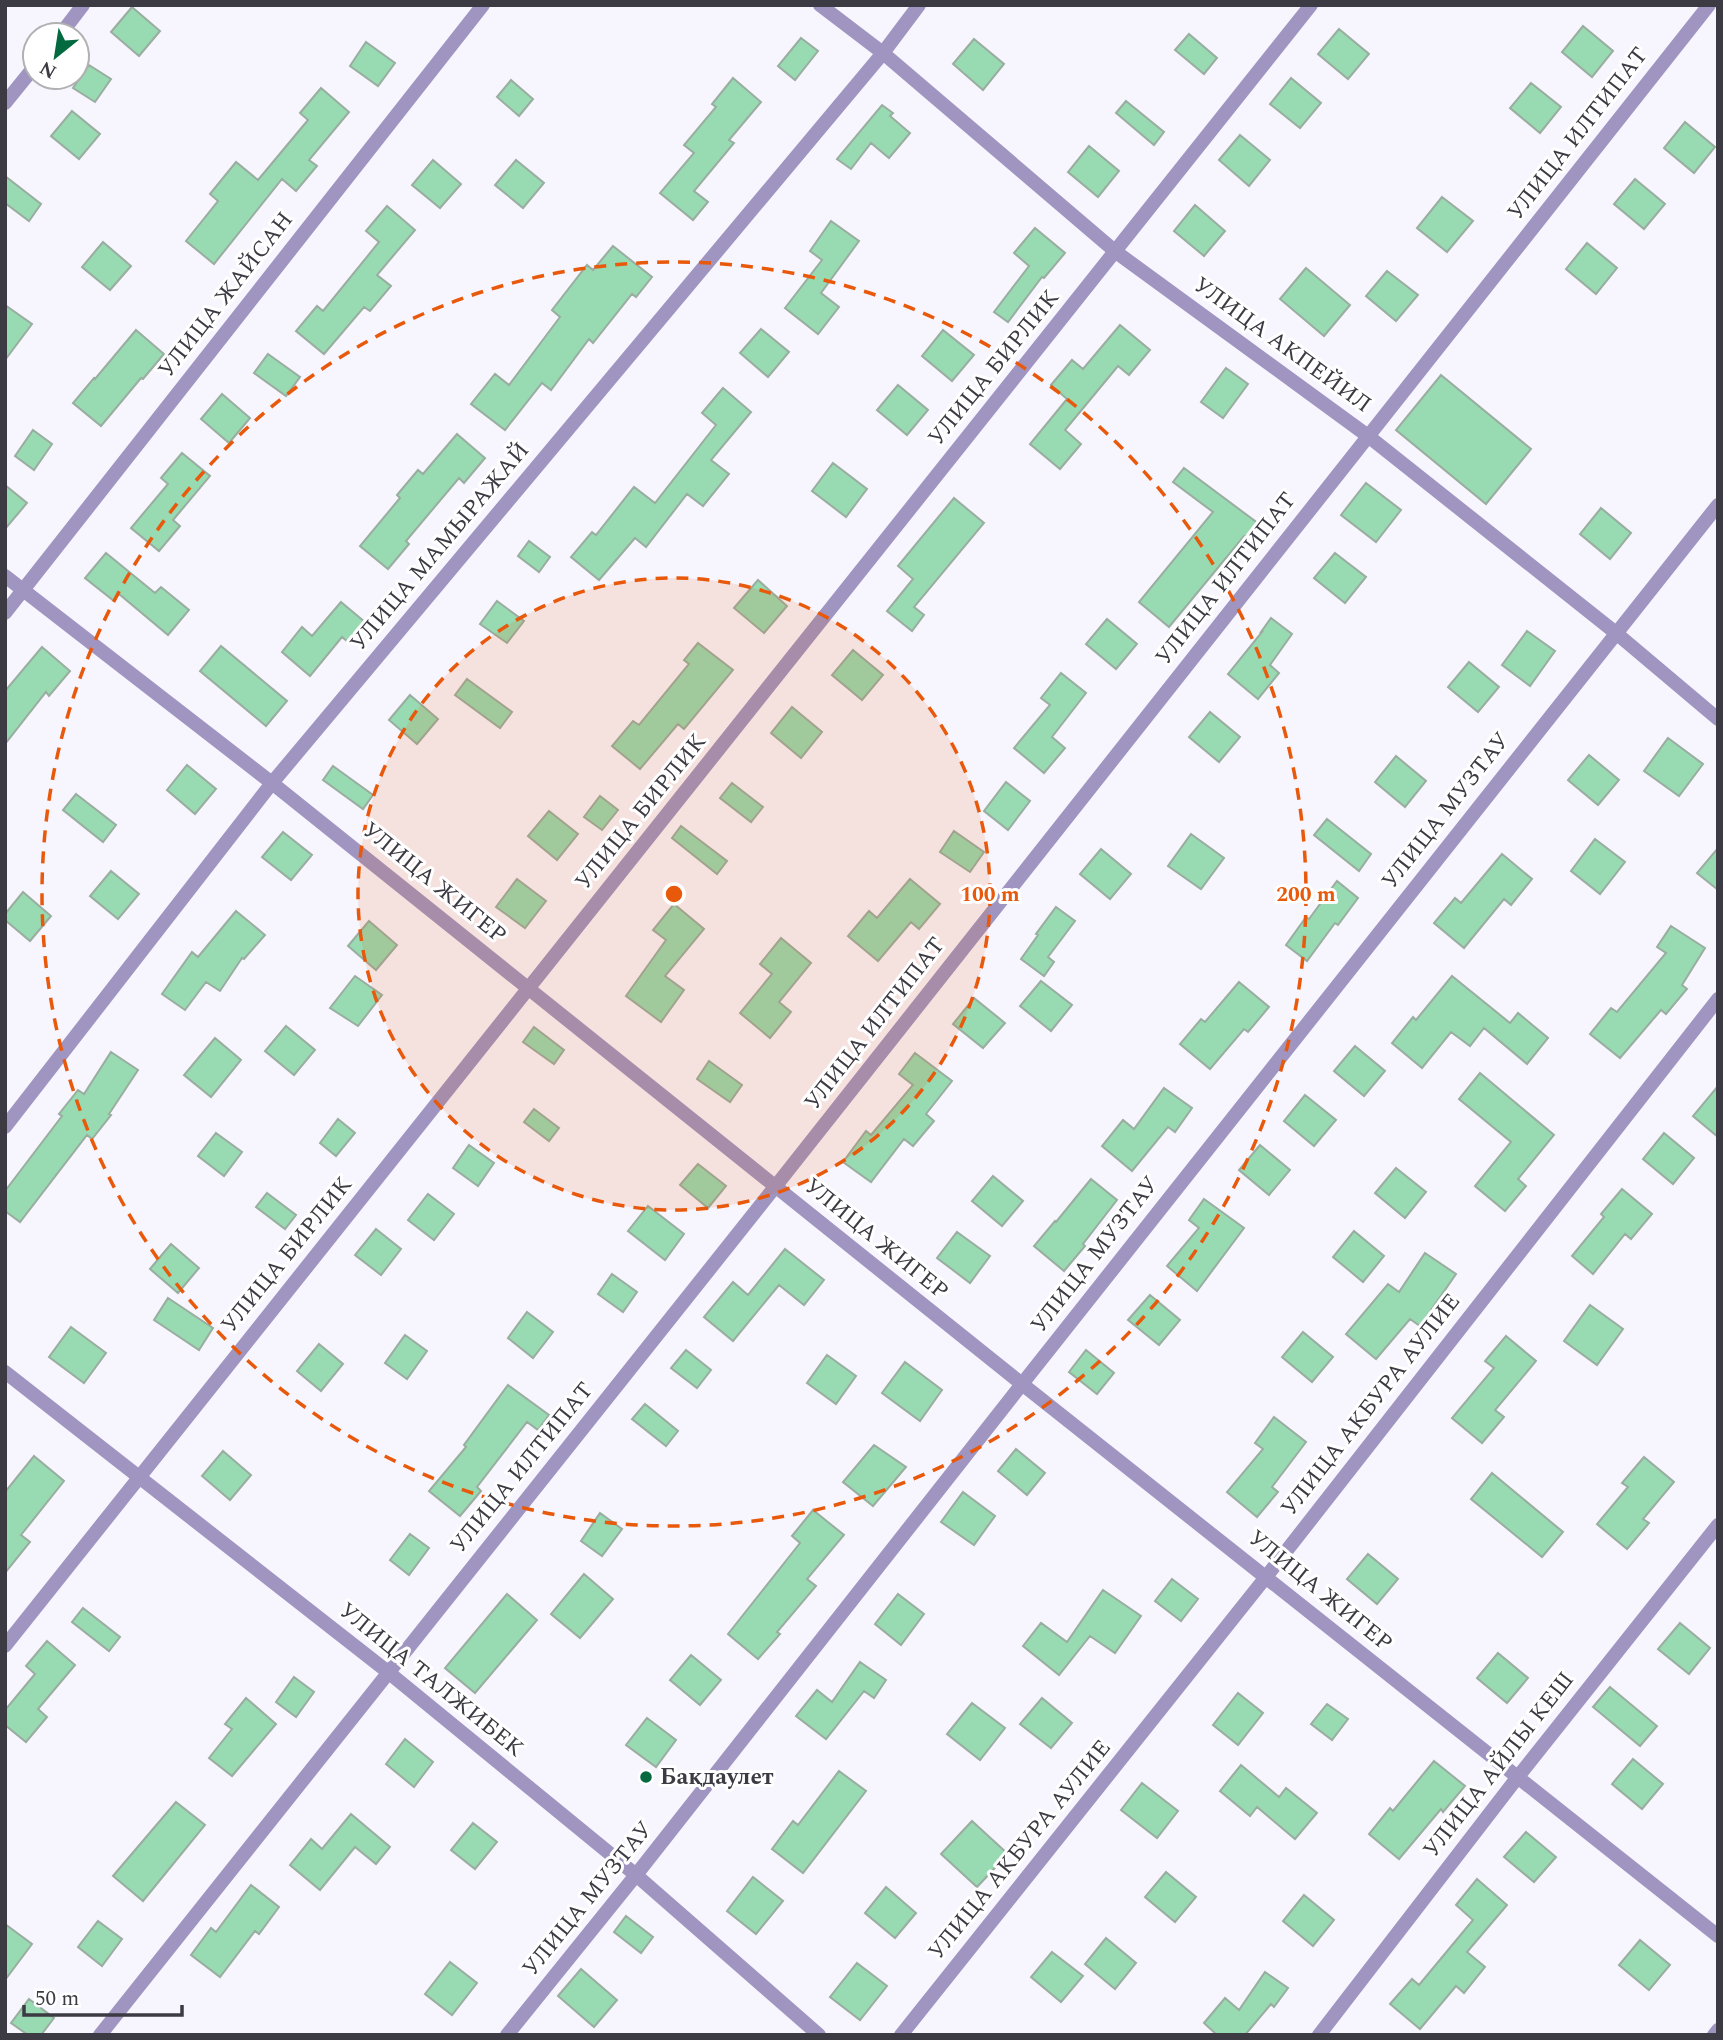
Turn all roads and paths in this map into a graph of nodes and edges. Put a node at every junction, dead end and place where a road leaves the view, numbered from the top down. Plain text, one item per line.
1 (83, 5) edge
2 (483, 5) edge
3 (820, 5) edge
4 (919, 5) edge
5 (1311, 5) edge
6 (1709, 5) edge
7 (71, 21) edge
8 (883, 53) junction
9 (21, 83) edge
10 (5, 103) edge
11 (1116, 252) junction
12 (1368, 436) junction
13 (1718, 505) edge
14 (5, 576) edge
15 (23, 590) junction
16 (5, 613) edge
17 (1616, 633) junction
18 (1718, 719) edge
19 (272, 783) junction
20 (529, 988) junction
21 (1718, 999) edge
22 (5, 1127) edge
23 (775, 1187) junction
24 (5, 1372) edge
25 (1022, 1384) junction
26 (139, 1478) junction
27 (1718, 1525) edge
28 (1266, 1577) junction
29 (5, 1646) edge
30 (388, 1672) junction
31 (1517, 1777) junction
32 (636, 1875) junction
33 (1718, 1936) edge
34 (1718, 2030) edge
35 (100, 2035) edge
36 (508, 2035) edge
37 (819, 2035) edge
38 (901, 2035) edge
39 (1319, 2035) edge
40 (1714, 2035) edge

1 - 7 street
2 - 15 street, УЛИЦА ЖАЙСАН
3 - 8 street, УЛИЦА АКПЕЙИЛ
4 - 8 street, УЛИЦА МАМЫРАЖАЙ
5 - 11 street, УЛИЦА БИРЛИК
6 - 12 street, УЛИЦА ИЛТИПАТ
8 - 11 street, УЛИЦА АКПЕЙИЛ
8 - 19 street, УЛИЦА МАМЫРАЖАЙ
9 - 10 street
11 - 12 street, УЛИЦА АКПЕЙИЛ
11 - 20 street, УЛИЦА БИРЛИК
12 - 17 street, УЛИЦА АКПЕЙИЛ
12 - 23 street, УЛИЦА ИЛТИПАТ
13 - 17 street, УЛИЦА МУЗТАУ
14 - 15 street, УЛИЦА ЖИГЕР
15 - 16 street, УЛИЦА ЖАЙСАН
15 - 19 street, УЛИЦА ЖИГЕР
17 - 18 street, УЛИЦА АКПЕЙИЛ
17 - 25 street, УЛИЦА МУЗТАУ
19 - 20 street, УЛИЦА ЖИГЕР
19 - 22 street, УЛИЦА МАМЫРАЖАЙ
20 - 23 street, УЛИЦА ЖИГЕР
20 - 26 street, УЛИЦА БИРЛИК
21 - 28 street, УЛИЦА АКБУРА АУЛИЕ
23 - 25 street, УЛИЦА ЖИГЕР
23 - 30 street, УЛИЦА ИЛТИПАТ
24 - 26 street, УЛИЦА ТАЛЖИБЕК
25 - 28 street, УЛИЦА ЖИГЕР
25 - 32 street, УЛИЦА МУЗТАУ
26 - 29 street, УЛИЦА БИРЛИК
26 - 30 street, УЛИЦА ТАЛЖИБЕК
27 - 31 street, УЛИЦА АЙЛЫ КЕШ
28 - 31 street, УЛИЦА ЖИГЕР
28 - 38 street, УЛИЦА АКБУРА АУЛИЕ
30 - 32 street, УЛИЦА ТАЛЖИБЕК
30 - 35 street, УЛИЦА ИЛТИПАТ
31 - 33 street, УЛИЦА ЖИГЕР
31 - 39 street, УЛИЦА АЙЛЫ КЕШ
32 - 36 street, УЛИЦА МУЗТАУ
32 - 37 street, УЛИЦА ТАЛЖИБЕК
34 - 40 street

